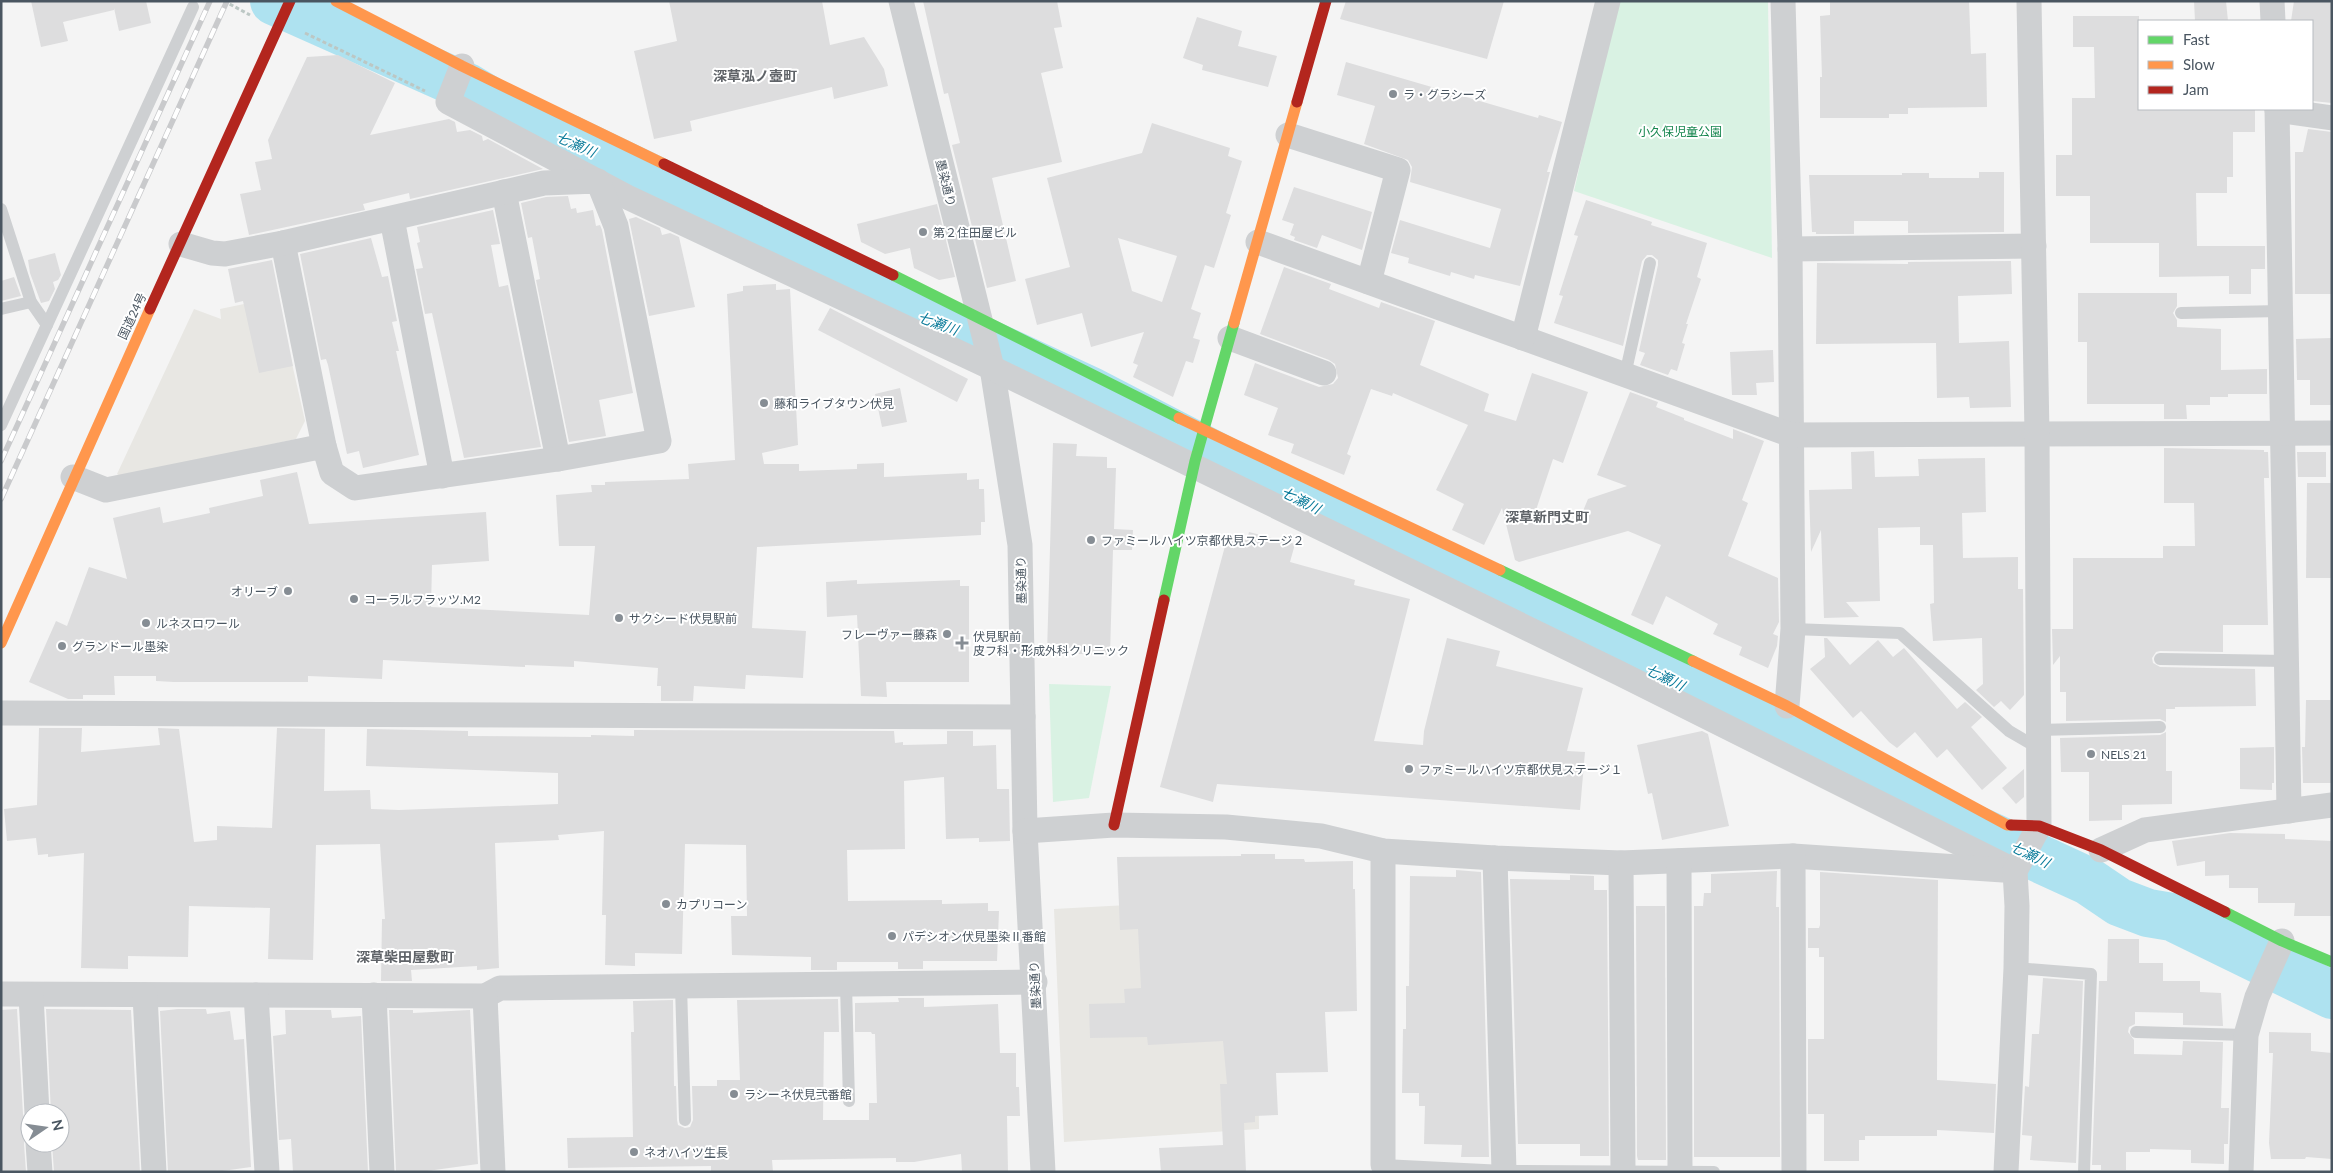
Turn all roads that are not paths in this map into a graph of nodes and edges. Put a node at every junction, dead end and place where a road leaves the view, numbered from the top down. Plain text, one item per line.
1 (290, 1) edge
2 (336, 1) edge
3 (901, 1) edge
4 (1326, 1) edge
5 (1608, 1) edge
6 (1783, 1) edge
7 (2029, 1) edge
8 (2272, 1) edge
9 (194, 7) dead end
10 (2273, 20) edge
11 (455, 84) junction
12 (2277, 110) edge
13 (2332, 118) edge
14 (1288, 135) junction
15 (598, 181) junction
16 (504, 192) junction
17 (1, 209) edge
18 (392, 219) junction
19 (1258, 242) junction
20 (283, 243) junction
21 (181, 244) junction
22 (2034, 246) junction
23 (1790, 249) junction
24 (1650, 262) dead end
25 (1369, 282) junction
26 (30, 302) junction
27 (1, 309) edge
28 (2280, 311) junction
29 (2181, 313) dead end
30 (979, 321) junction
31 (47, 325) junction
32 (1230, 338) junction
33 (1524, 338) junction
34 (991, 364) junction
35 (1324, 373) dead end
36 (1625, 375) junction
37 (1, 425) edge
38 (1202, 432) junction
39 (2332, 433) edge
40 (2037, 434) junction
41 (2282, 434) junction
42 (1790, 435) junction
43 (324, 446) junction
44 (558, 459) junction
45 (1194, 465) junction
46 (442, 476) junction
47 (73, 477) junction
48 (1793, 629) junction
49 (1, 643) edge
50 (2160, 658) dead end
51 (2286, 661) junction
52 (1787, 706) junction
53 (1, 713) edge
54 (1022, 717) junction
55 (2160, 727) dead end
56 (2038, 739) junction
57 (2332, 805) edge
58 (2289, 811) junction
59 (1114, 825) junction
60 (1025, 831) junction
61 (2100, 850) junction
62 (1383, 851) junction
63 (2026, 851) junction
64 (1793, 856) junction
65 (1495, 858) junction
66 (1679, 860) junction
67 (1621, 863) junction
68 (2278, 948) junction
69 (2332, 962) edge
70 (2016, 968) junction
71 (1035, 982) junction
72 (846, 984) junction
73 (681, 986) junction
74 (1, 994) edge
75 (31, 995) junction
76 (145, 995) junction
77 (256, 995) junction
78 (374, 995) junction
79 (484, 996) junction
80 (2136, 1032) dead end
81 (2246, 1035) junction
82 (849, 1101) dead end
83 (36, 1103) edge
84 (685, 1120) dead end
85 (39, 1153) edge
86 (1383, 1165) joint
87 (1504, 1170) junction
88 (1623, 1170) junction
89 (1680, 1171) edge
90 (40, 1172) edge
91 (154, 1172) edge
92 (268, 1172) edge
93 (382, 1172) edge
94 (493, 1172) edge
95 (1043, 1172) edge
96 (1714, 1172) edge
97 (1794, 1172) edge
98 (2006, 1172) edge
99 (2084, 1172) edge
100 (2242, 1172) edge

1 - 21 main road, 国道24号
2 - 11 main road
3 - 30 street, 墨染通り
4 - 14 main road
5 - 33 street
6 - 23 street
7 - 22 street
8 - 10 street
9 - 31 lane
11 - 15 street
11 - 30 main road
12 - 13 street
12 - 28 street
14 - 19 main road
14 - 25 street
15 - 16 street
15 - 34 street
15 - 44 street
16 - 18 street
16 - 44 street
17 - 26 lane
18 - 20 street
18 - 46 street
19 - 25 street
19 - 32 main road
20 - 21 street
20 - 43 street
21 - 47 main road, 国道24号
22 - 23 street
22 - 40 street
23 - 42 street
24 - 36 lane
25 - 33 street
26 - 27 lane
26 - 31 lane
28 - 29 lane
28 - 41 street
30 - 34 street, 墨染通り
30 - 38 main road
31 - 37 lane
32 - 35 street
32 - 38 main road
33 - 36 street
34 - 45 street
34 - 54 street, 墨染通り
36 - 42 street
38 - 45 main road
38 - 52 main road
39 - 41 street
40 - 41 street
40 - 42 street
40 - 56 street
41 - 51 street
42 - 48 street
43 - 46 street
43 - 47 street
44 - 46 street
45 - 59 main road
45 - 63 street
47 - 49 main road, 国道24号
48 - 52 street
48 - 56 lane
50 - 51 lane
51 - 58 street
52 - 63 main road
53 - 54 street
54 - 60 street, 墨染通り
55 - 56 lane
56 - 63 street
57 - 58 street
58 - 61 street
59 - 60 street
59 - 62 street
60 - 71 street, 墨染通り
61 - 63 main road
61 - 68 main road
62 - 65 street
62 - 86 street
63 - 64 street
63 - 70 street
64 - 66 street
64 - 97 street
65 - 67 street
65 - 87 street
66 - 67 street
66 - 89 street
67 - 88 street
68 - 69 main road
68 - 81 street
70 - 98 street
70 - 99 lane
71 - 72 street
71 - 95 street, 墨染通り
72 - 73 street
72 - 82 lane
73 - 79 street
73 - 84 lane
74 - 75 street
75 - 76 street
75 - 83 street
76 - 77 street
76 - 91 street
77 - 78 street
77 - 92 street
78 - 79 street
78 - 93 street
79 - 94 street
80 - 81 lane
81 - 100 street
85 - 90 street
86 - 87 lane
87 - 88 lane
88 - 89 lane
89 - 96 lane

